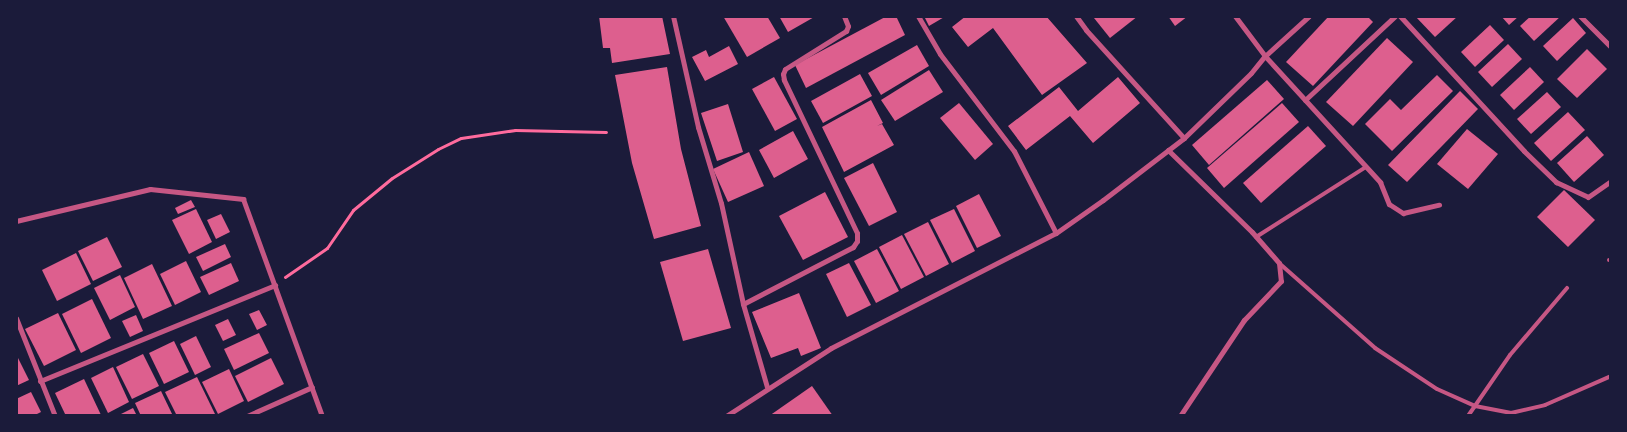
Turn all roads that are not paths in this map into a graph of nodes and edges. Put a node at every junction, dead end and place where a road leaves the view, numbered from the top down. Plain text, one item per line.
1 (673, 16) edge
2 (844, 16) edge
3 (918, 16) edge
4 (1076, 16) edge
5 (1235, 16) edge
6 (1309, 16) edge
7 (1395, 16) edge
8 (1400, 16) edge
9 (1580, 16) edge
10 (1611, 47) edge
11 (1265, 56) junction
12 (1305, 100) junction
13 (1184, 138) junction
14 (1168, 150) junction
15 (1366, 167) junction
16 (1611, 180) edge
17 (1439, 205) dead end
18 (16, 221) edge
19 (1056, 233) junction
20 (1256, 238) junction
21 (1279, 263) junction
22 (275, 285) junction
23 (1567, 288) dead end
24 (743, 304) junction
25 (16, 318) edge
26 (1611, 376) edge
27 (40, 381) junction
28 (312, 387) junction
29 (767, 387) junction
30 (1476, 406) junction
31 (56, 416) edge
32 (247, 416) edge
33 (322, 416) edge
34 (726, 416) edge
35 (1180, 416) edge
36 (1468, 416) edge

1 - 24 street
2 - 24 street
3 - 19 street
4 - 13 street
5 - 11 street
6 - 11 street
7 - 12 street
8 - 16 street
9 - 10 street
11 - 12 street
11 - 13 street
12 - 15 street
13 - 14 street
14 - 19 street
14 - 20 street
15 - 17 street
15 - 20 lane
18 - 22 street
19 - 29 street
20 - 21 street
21 - 30 lane
21 - 35 street
22 - 27 street
22 - 28 street
23 - 30 lane
24 - 29 street
25 - 27 street
26 - 30 lane
27 - 31 street
28 - 32 street
28 - 33 street
29 - 34 street
30 - 36 lane

